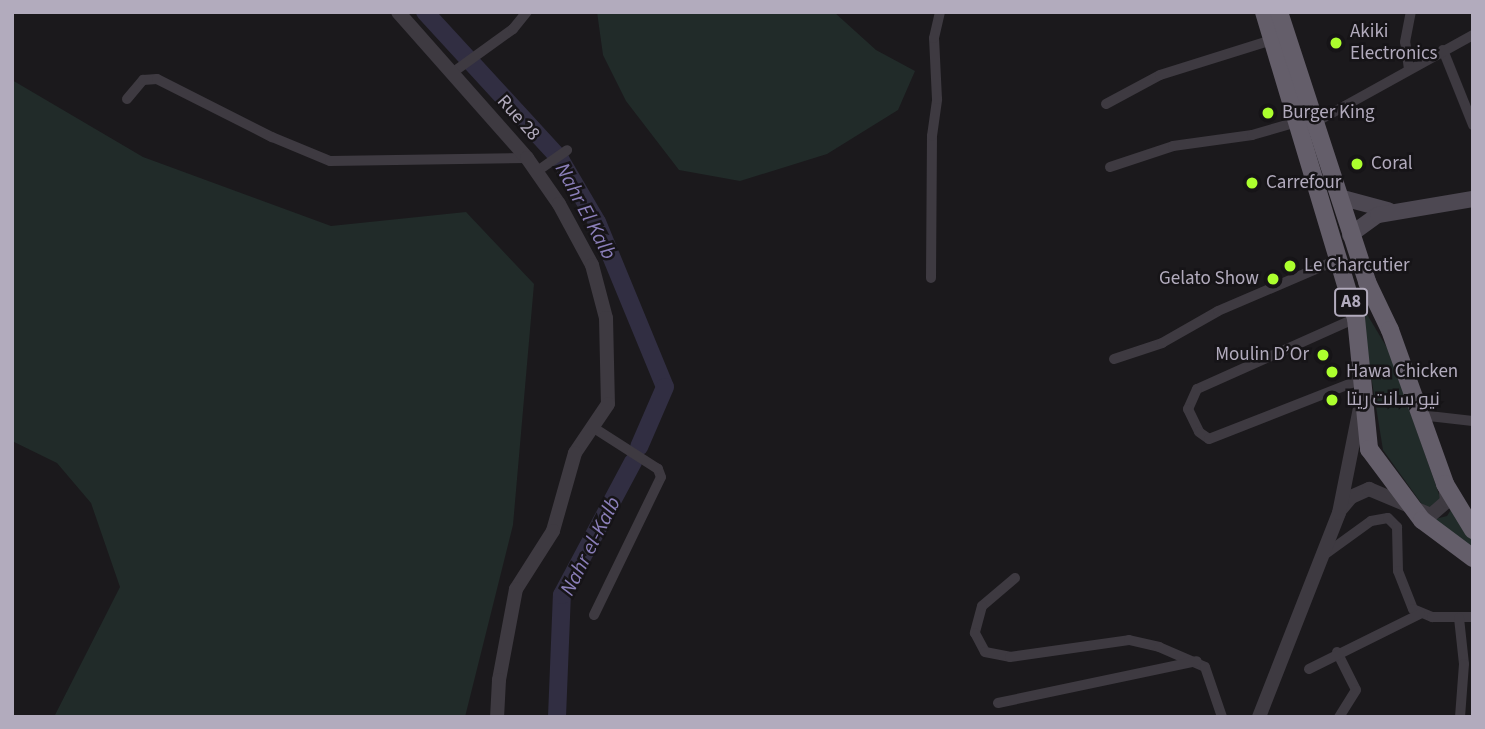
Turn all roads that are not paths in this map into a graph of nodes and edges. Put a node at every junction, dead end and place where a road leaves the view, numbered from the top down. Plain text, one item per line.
1 (398, 12) edge
2 (527, 12) edge
3 (940, 12) edge
4 (1264, 12) edge
5 (1279, 12) edge
6 (1410, 12) edge
7 (1473, 35) edge
8 (1272, 40) junction
9 (1443, 50) junction
10 (1409, 69) junction
11 (452, 73) junction
12 (127, 99) dead end
13 (1106, 104) dead end
14 (1306, 123) junction
15 (1473, 125) edge
16 (567, 150) dead end
17 (527, 158) junction
18 (1110, 167) dead end
19 (538, 171) junction
20 (1339, 197) junction
21 (1473, 199) edge
22 (1394, 211) junction
23 (1350, 234) junction
24 (1337, 260) junction
25 (931, 278) dead end
26 (1356, 318) junction
27 (1114, 359) dead end
28 (1363, 385) junction
29 (1420, 415) junction
30 (1473, 421) edge
31 (594, 428) junction
32 (1445, 484) junction
33 (1407, 503) junction
34 (1339, 513) junction
35 (1473, 530) edge
36 (1324, 555) junction
37 (1473, 558) edge
38 (1015, 578) dead end
39 (1420, 614) junction
40 (594, 615) dead end
41 (1473, 617) edge
42 (1459, 618) junction
43 (1337, 652) junction
44 (1197, 661) junction
45 (1309, 669) dead end
46 (998, 703) dead end
47 (497, 717) edge
48 (1222, 717) edge
49 (1259, 717) edge
50 (1339, 717) edge
51 (1460, 717) edge

1 - 11 street, Rue 28
2 - 11 street
3 - 25 street
4 - 8 highway, A8
5 - 14 highway, A8
6 - 10 street
7 - 9 street
8 - 13 street
8 - 14 highway, A8
9 - 10 street
9 - 15 street
10 - 14 street
11 - 17 street, Rue 28
12 - 17 street
14 - 18 street
14 - 20 highway, A8
14 - 24 highway, A8
16 - 19 street
17 - 19 street, Rue 28
19 - 31 street, Rue 28
20 - 22 main road
20 - 23 highway, A8
21 - 22 main road
22 - 23 main road
23 - 29 highway, A8
24 - 26 highway, A8
24 - 27 street
26 - 28 highway, A8
26 - 28 street
28 - 33 highway, A8
28 - 34 street
29 - 30 street
29 - 32 highway, A8
31 - 40 street
31 - 47 street, Rue 28
32 - 33 street
32 - 35 highway, A8
33 - 34 street
33 - 37 highway, A8
34 - 36 street
36 - 39 street
36 - 49 street
38 - 44 street
39 - 42 street
39 - 43 street
41 - 42 street
42 - 51 street
43 - 45 street
43 - 50 street
44 - 46 street
44 - 48 street

